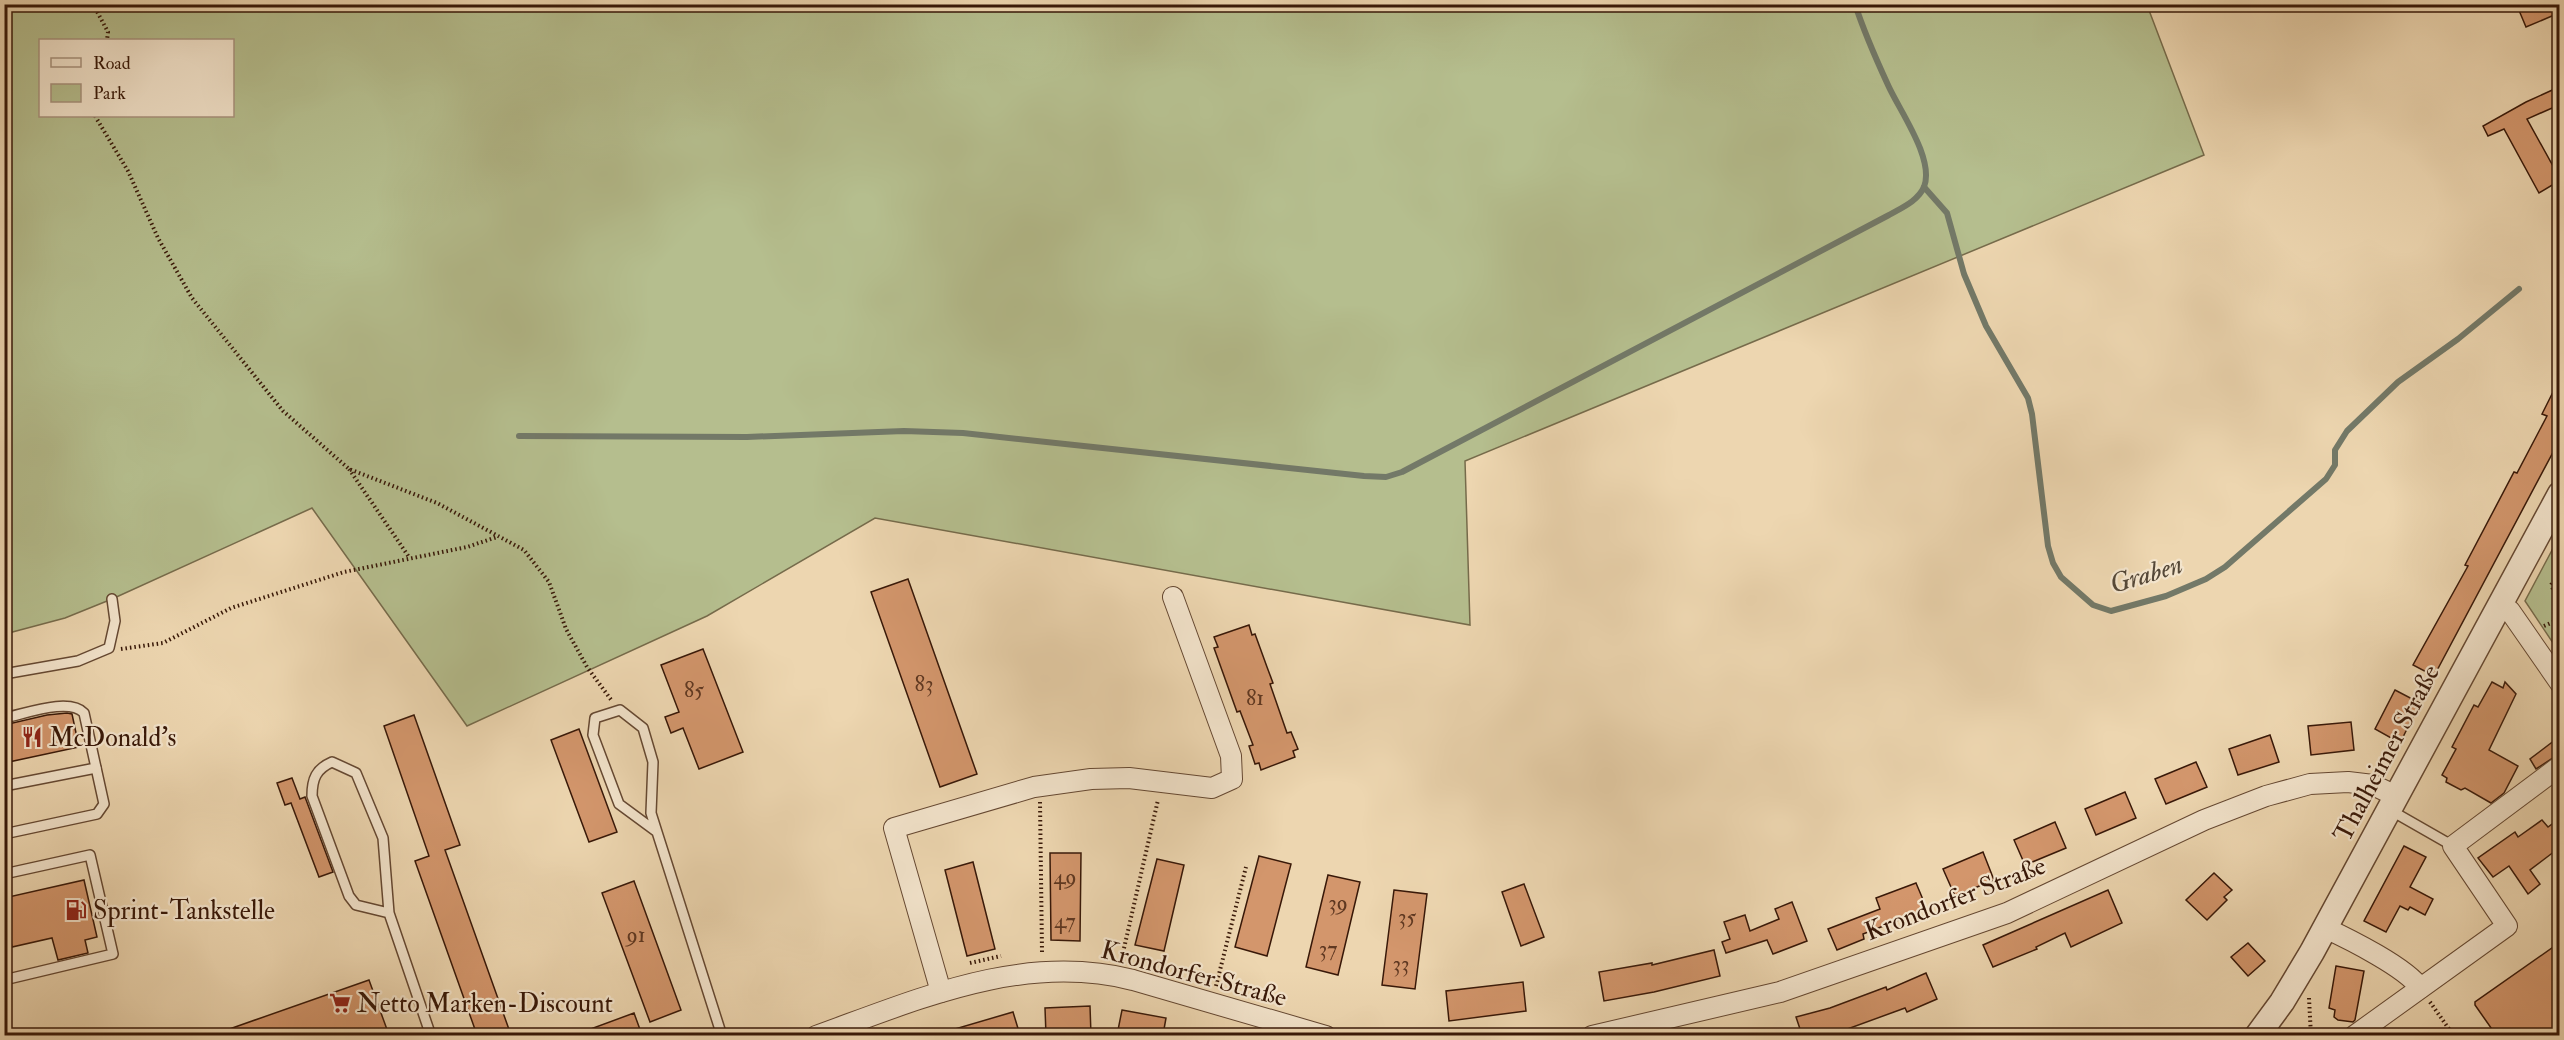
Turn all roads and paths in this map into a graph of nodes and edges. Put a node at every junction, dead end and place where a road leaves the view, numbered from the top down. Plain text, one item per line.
1 (93, 4) edge
2 (107, 39) edge
3 (95, 117) edge
4 (349, 469) junction
5 (2559, 494) edge
6 (498, 536) junction
7 (409, 557) junction
8 (2559, 572) edge
9 (1173, 597) dead end
10 (112, 600) dead end
11 (2559, 603) edge
12 (2499, 604) junction
13 (109, 648) junction
14 (4, 674) edge
15 (2559, 683) edge
16 (620, 710) junction
17 (4, 718) edge
18 (2559, 766) edge
19 (96, 768) junction
20 (1163, 782) junction
21 (4, 786) edge
22 (1040, 787) junction
23 (2392, 802) junction
24 (657, 832) junction
25 (4, 834) edge
26 (2453, 846) junction
27 (1246, 867) dead end
28 (4, 874) edge
29 (389, 912) junction
30 (2325, 928) junction
31 (1042, 952) dead end
32 (1122, 957) dead end
33 (2298, 978) junction
34 (4, 980) edge
35 (2420, 988) junction
36 (941, 992) junction
37 (1211, 1003) junction
38 (2267, 1032) edge
39 (431, 1035) edge
40 (722, 1035) edge
41 (816, 1035) edge
42 (1326, 1035) edge
43 (1592, 1035) edge
44 (2311, 1035) edge
45 (2355, 1035) edge
46 (2454, 1035) edge

1 - 2 path
3 - 4 path
4 - 6 path
4 - 7 path
5 - 12 street, Thalheimer Straße
6 - 7 path
6 - 16 path
7 - 13 path
8 - 11 path
9 - 20 street
10 - 13 lane
12 - 15 street
12 - 23 street, Thalheimer Straße
13 - 14 lane
16 - 24 lane
16 - 24 lane
17 - 19 lane
18 - 26 street
19 - 21 lane
19 - 25 lane
20 - 22 street
20 - 32 path, Krondorfer Straße
22 - 31 path
22 - 36 street
23 - 26 lane
23 - 30 street, Thalheimer Straße
23 - 43 street, Krondorfer Straße
24 - 40 lane
26 - 35 street
27 - 37 path
28 - 34 lane
29 - 29 lane
29 - 39 lane
30 - 33 street, Thalheimer Straße
30 - 35 street
33 - 38 street, Thalheimer Straße
33 - 44 path
35 - 45 street
35 - 46 path
36 - 37 street, Krondorfer Straße
36 - 41 street, Krondorfer Straße
37 - 42 street, Krondorfer Straße

